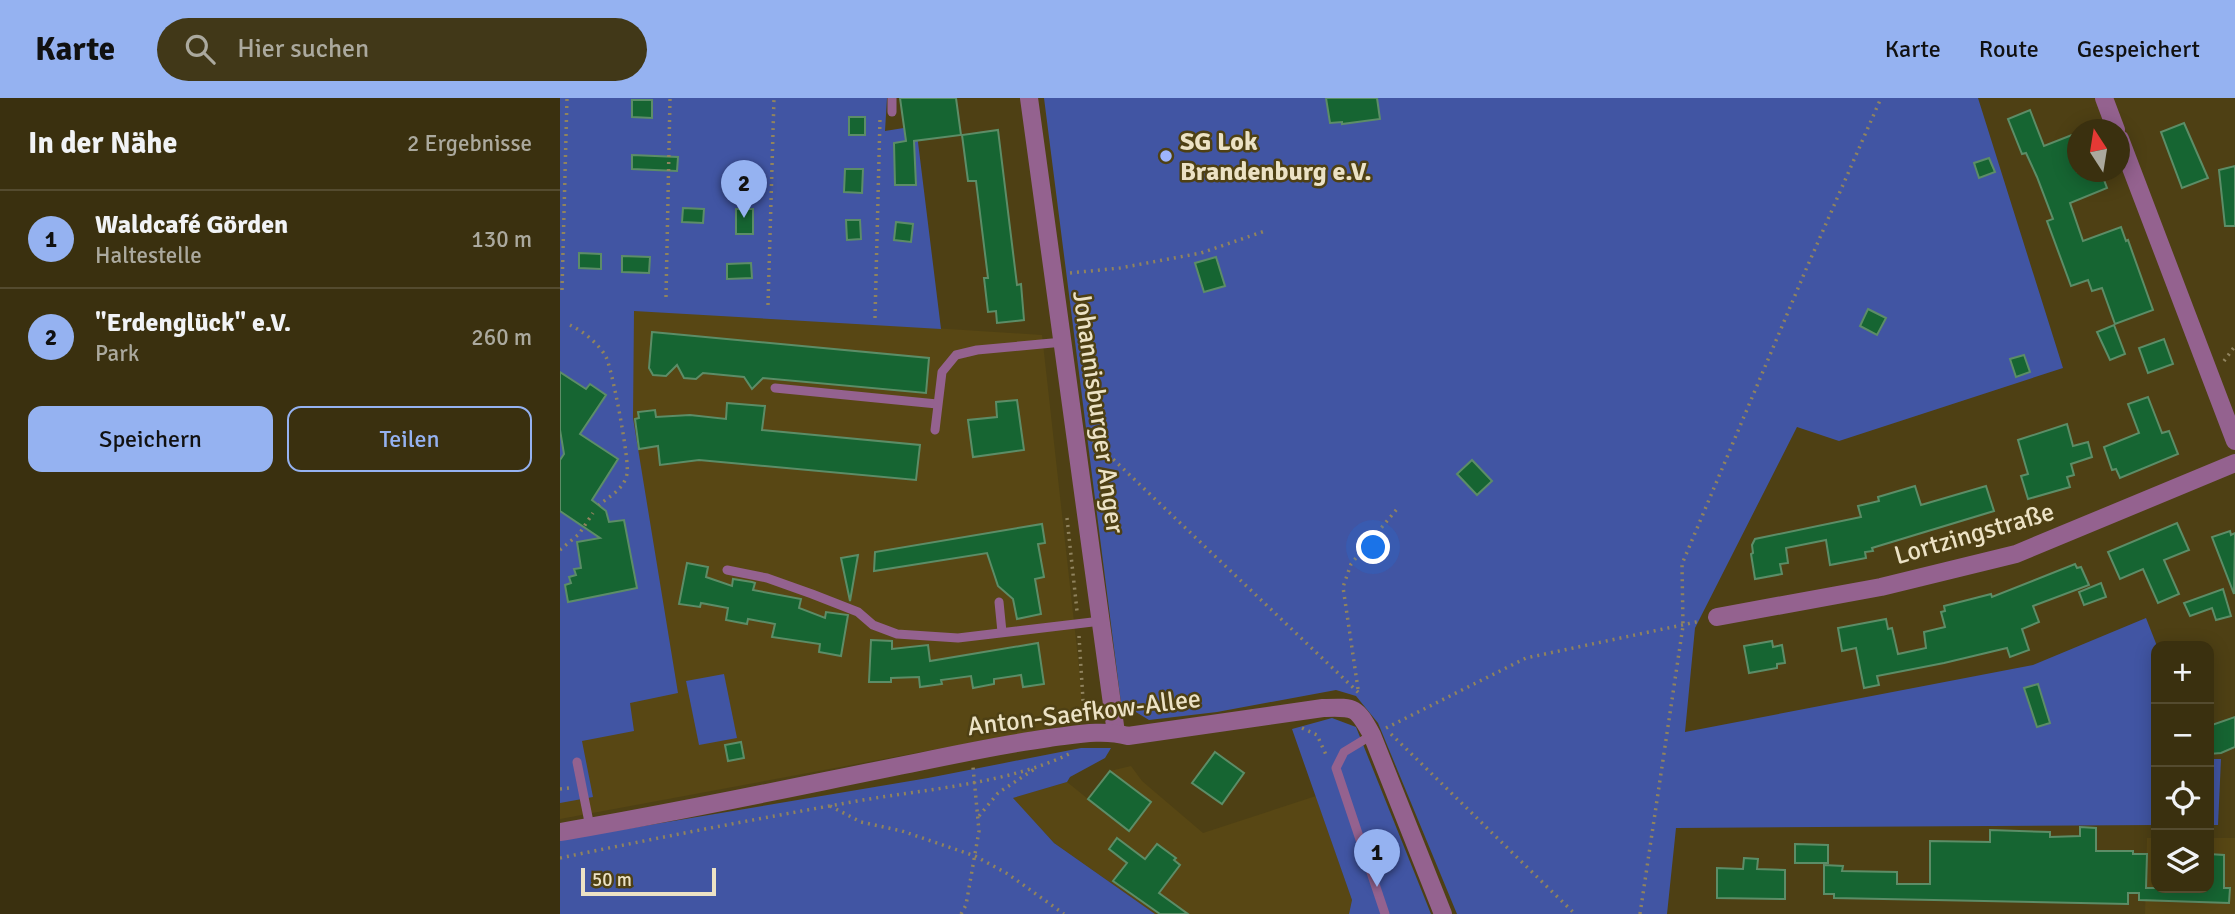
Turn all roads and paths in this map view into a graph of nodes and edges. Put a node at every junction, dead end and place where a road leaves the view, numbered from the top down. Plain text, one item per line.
1 (567, 98) edge
2 (670, 98) edge
3 (774, 98) edge
4 (892, 98) edge
5 (1029, 98) edge
6 (1881, 98) edge
7 (2104, 98) edge
8 (880, 112) dead end
9 (892, 112) dead end
10 (2112, 119) edge
11 (2130, 168) edge
12 (1265, 231) dead end
13 (1053, 275) junction
14 (562, 290) dead end
15 (666, 297) dead end
16 (768, 305) dead end
17 (875, 318) dead end
18 (570, 325) dead end
19 (1063, 342) junction
20 (775, 388) dead end
21 (937, 404) junction
22 (1073, 421) junction
23 (935, 430) dead end
24 (2235, 441) edge
25 (2235, 463) edge
26 (599, 505) dead end
27 (1397, 509) dead end
28 (593, 513) dead end
29 (1067, 518) dead end
30 (560, 550) edge
31 (727, 570) dead end
32 (999, 602) dead end
33 (1717, 617) joint
34 (1101, 621) junction
35 (1078, 624) junction
36 (1683, 626) junction
37 (1002, 632) junction
38 (1358, 690) junction
39 (1365, 700) dead end
40 (1084, 725) dead end
41 (1296, 726) dead end
42 (1116, 733) junction
43 (1372, 734) junction
44 (971, 751) junction
45 (1073, 752) dead end
46 (577, 762) dead end
47 (1330, 766) dead end
48 (1038, 767) junction
49 (975, 781) junction
50 (830, 806) junction
51 (979, 816) junction
52 (590, 827) junction
53 (560, 832) edge
54 (975, 856) junction
55 (560, 858) edge
56 (961, 914) edge
57 (1064, 914) edge
58 (1385, 914) edge
59 (1443, 914) edge
60 (1575, 914) edge
61 (1640, 914) edge

1 - 14 path
2 - 15 path
3 - 16 path
4 - 9 lane
5 - 13 street, Johannisburger Anger
6 - 36 path
7 - 10 street
8 - 17 path
11 - 24 street
12 - 13 path
13 - 19 street, Johannisburger Anger
18 - 26 path
19 - 21 lane
19 - 22 street, Johannisburger Anger
20 - 21 lane
21 - 23 lane
22 - 34 street, Johannisburger Anger
22 - 38 path
25 - 33 street, Lortzingstraße
27 - 38 path
28 - 30 path
29 - 35 path
31 - 37 lane
32 - 37 lane
33 - 36 path
34 - 35 lane
34 - 42 street, Johannisburger Anger
35 - 37 lane
35 - 40 path
36 - 60 path
36 - 61 path
38 - 39 path
41 - 47 path
42 - 43 street, Anton-Saefkow-Allee
42 - 44 street, Anton-Saefkow-Allee
43 - 58 lane
43 - 59 street, Anton-Saefkow-Allee
44 - 49 path
44 - 52 street, Anton-Saefkow-Allee
45 - 48 path
46 - 52 lane
48 - 49 path
48 - 51 path
49 - 50 path
49 - 51 path
50 - 54 path
50 - 55 path
51 - 54 path
52 - 53 street, Anton-Saefkow-Allee
54 - 56 path
54 - 57 path

